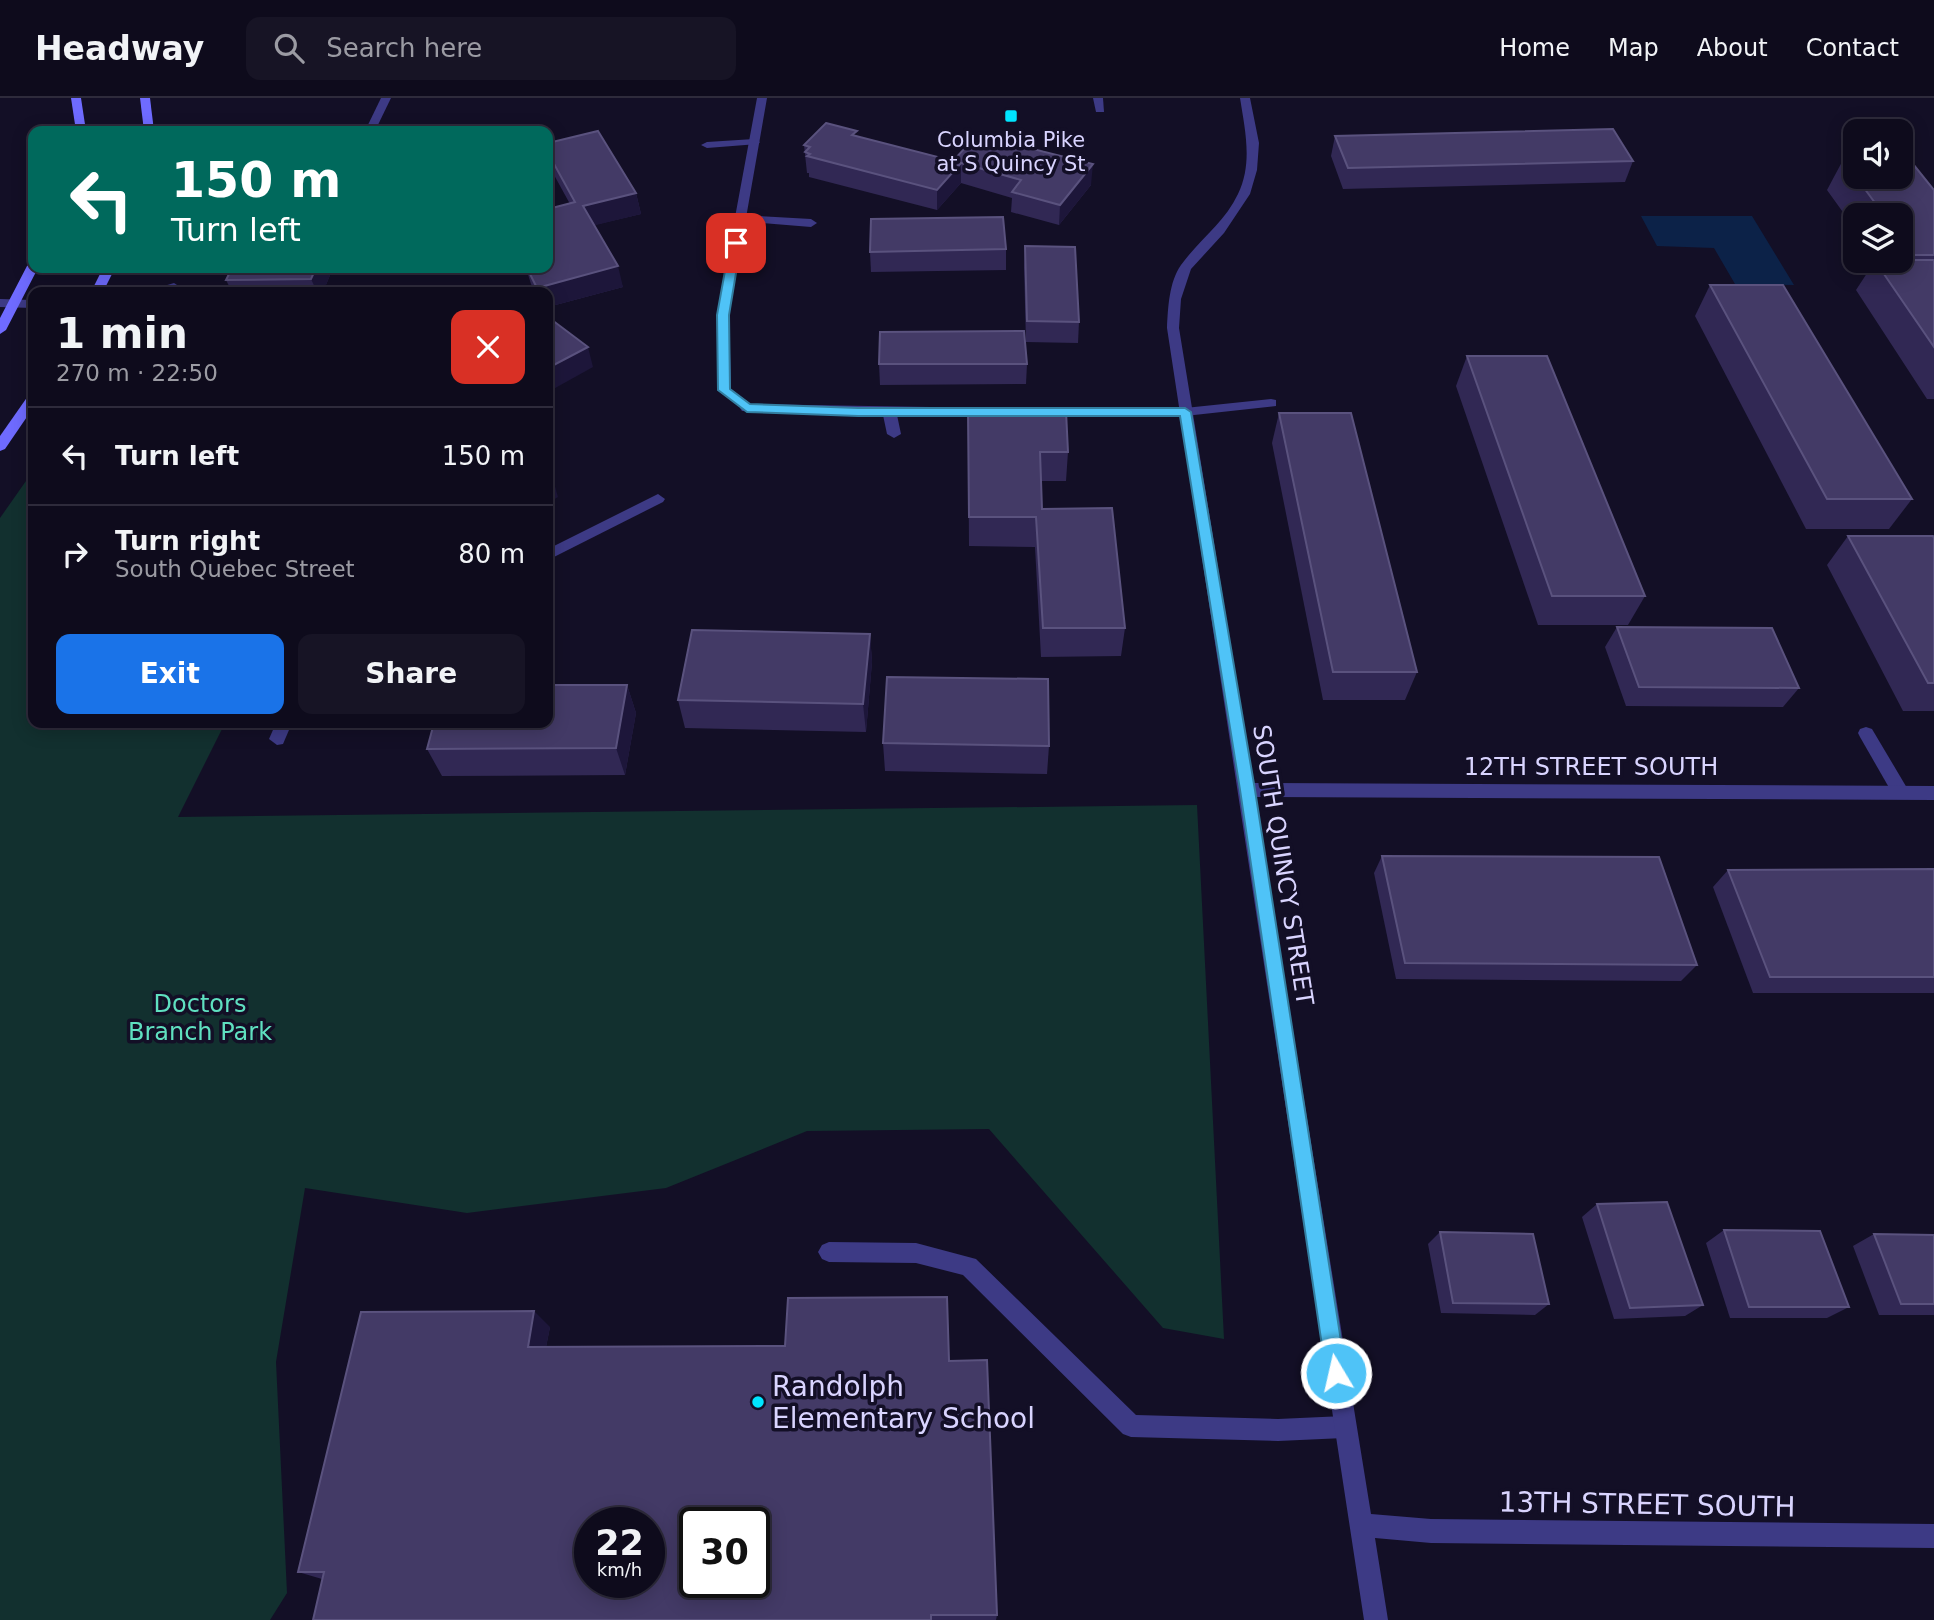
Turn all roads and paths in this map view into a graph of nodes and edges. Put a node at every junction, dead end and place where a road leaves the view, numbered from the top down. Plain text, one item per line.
1 (76, 98) edge
2 (145, 98) edge
3 (386, 98) edge
4 (762, 98) edge
5 (1098, 98) edge
6 (1245, 98) edge
7 (1100, 110) dead end
8 (80, 126) edge
9 (148, 126) edge
10 (372, 126) edge
11 (754, 142) junction
12 (707, 145) dead end
13 (740, 219) junction
14 (811, 223) dead end
15 (30, 273) edge
16 (0, 303) edge
17 (15, 303) junction
18 (28, 304) edge
19 (0, 330) edge
20 (1271, 403) dead end
21 (28, 406) edge
22 (889, 411) junction
23 (1185, 412) junction
24 (894, 434) dead end
25 (0, 446) edge
26 (658, 499) dead end
27 (553, 552) edge
28 (282, 728) edge
29 (1866, 733) dead end
30 (276, 739) dead end
31 (1247, 790) junction
32 (1901, 793) junction
33 (1934, 793) edge
34 (829, 1252) dead end
35 (1345, 1427) junction
36 (1360, 1525) junction
37 (1934, 1536) edge
38 (1376, 1620) edge

1 - 8 main road
2 - 9 main road
3 - 10 street
4 - 11 street
5 - 7 street
6 - 23 street, SOUTH QUINCY STREET
11 - 12 street
11 - 13 street
13 - 14 street
13 - 22 street
15 - 17 main road
16 - 17 street
17 - 18 street
17 - 19 main road
20 - 23 street
21 - 25 main road
22 - 23 street
22 - 24 street
23 - 31 street, SOUTH QUINCY STREET
26 - 27 street
28 - 30 street
29 - 32 street
31 - 32 street, 12TH STREET SOUTH
31 - 35 street, SOUTH QUINCY STREET
32 - 33 street, 12TH STREET SOUTH
34 - 35 street
35 - 36 street, SOUTH QUINCY STREET
36 - 37 street, 13TH STREET SOUTH
36 - 38 street, SOUTH QUINCY STREET

